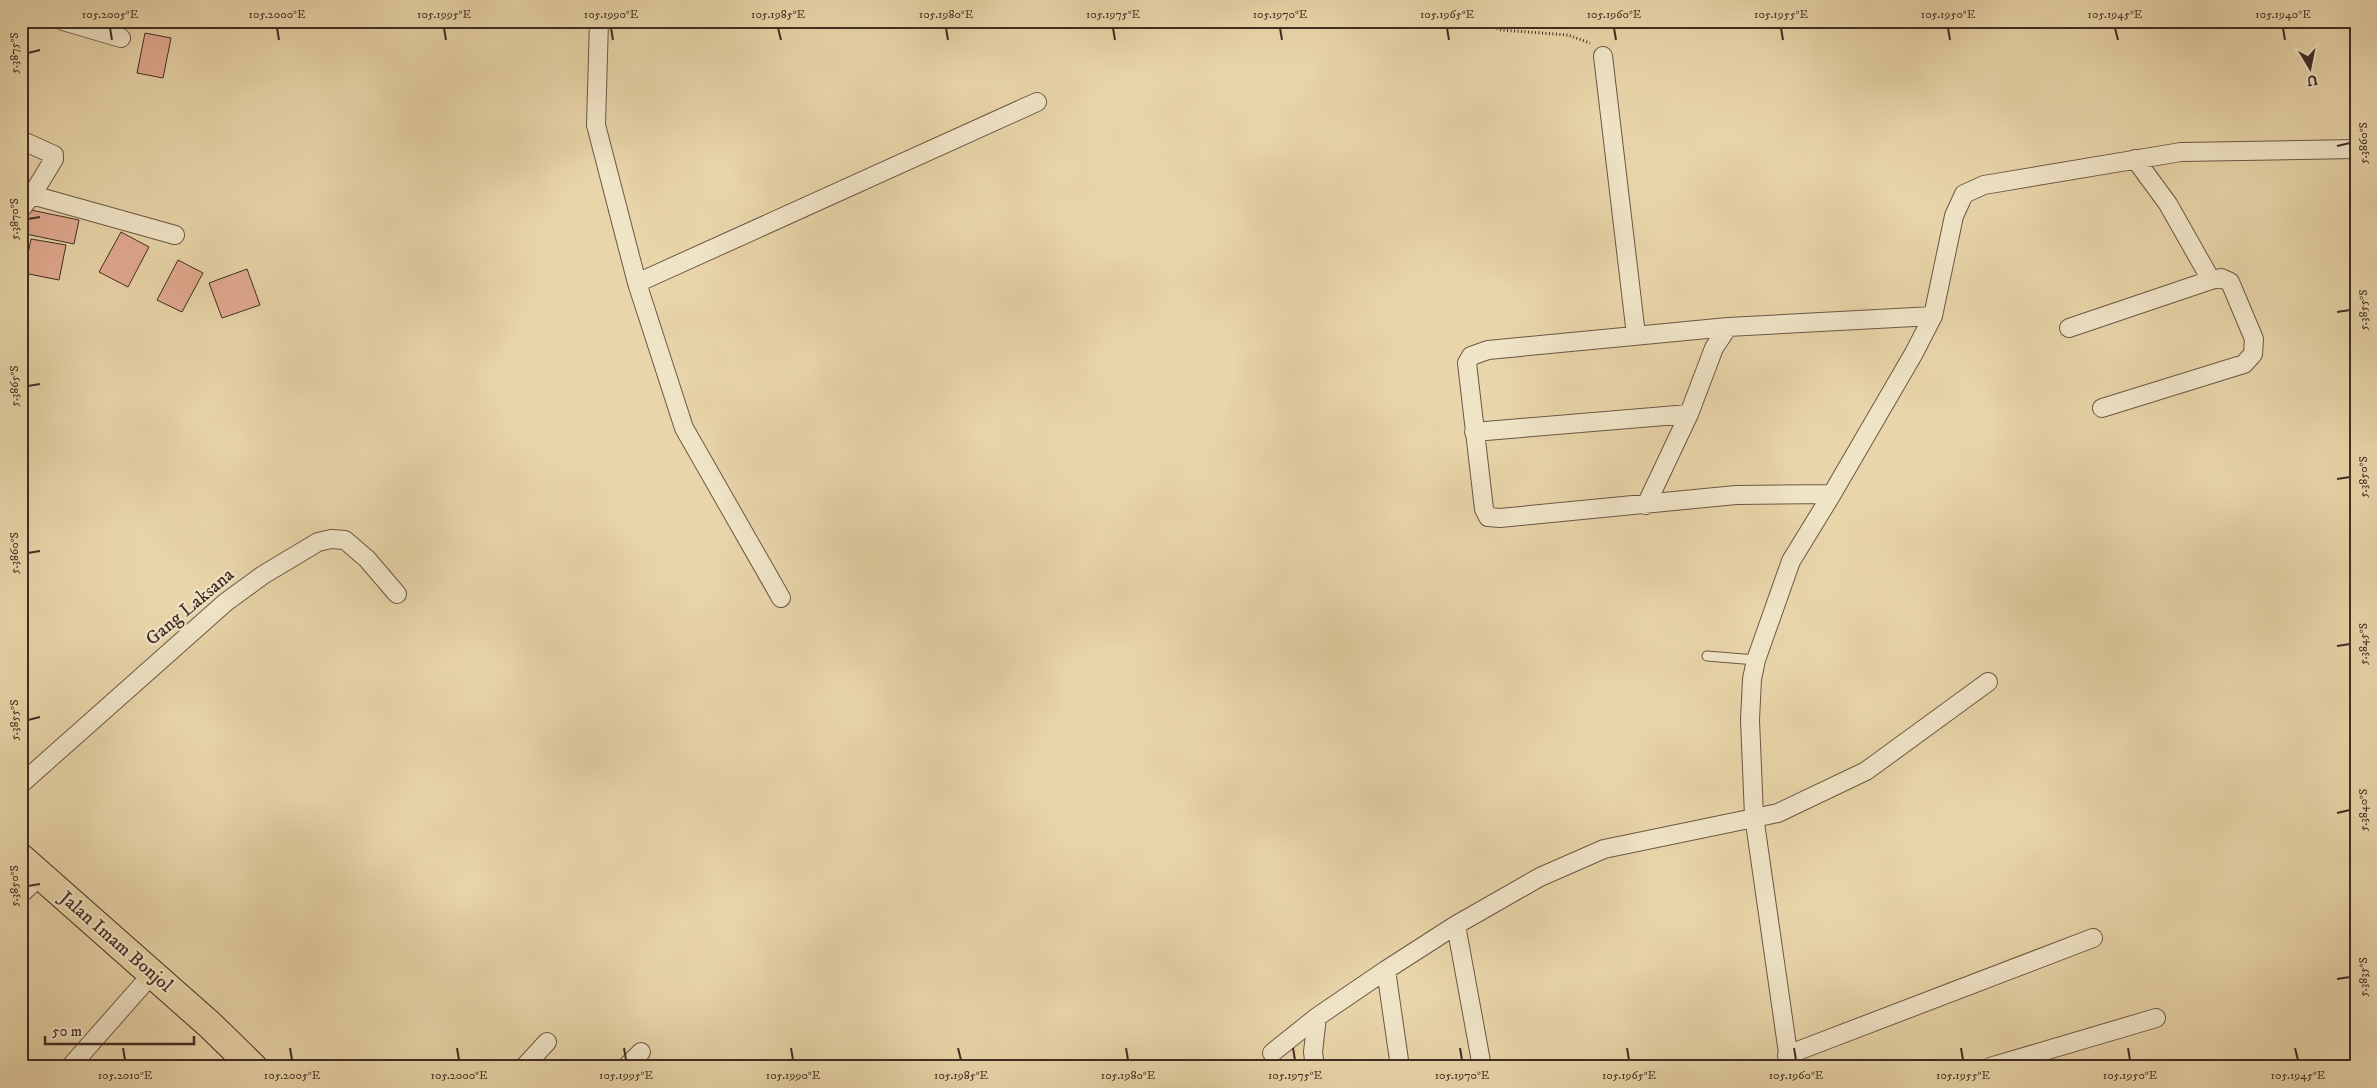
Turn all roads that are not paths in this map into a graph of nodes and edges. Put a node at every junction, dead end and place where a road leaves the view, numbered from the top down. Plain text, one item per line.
1 (63, 21) edge
2 (599, 21) edge
3 (121, 38) dead end
4 (1603, 56) road end
5 (1037, 102) dead end
6 (21, 140) edge
7 (2356, 149) edge
8 (2135, 159) junction
9 (26, 202) edge
10 (175, 235) dead end
11 (2211, 280) junction
12 (636, 283) junction
13 (1933, 316) junction
14 (1728, 327) junction
15 (2069, 328) dead end
16 (1636, 335) junction
17 (2102, 408) dead end
18 (1689, 414) junction
19 (1474, 432) junction
20 (1832, 494) junction
21 (1646, 505) junction
22 (397, 594) dead end
23 (781, 598) dead end
24 (1707, 656) dead end
25 (1756, 660) junction
26 (1988, 682) dead end
27 (21, 784) edge
28 (1754, 816) junction
29 (27, 876) edge
30 (1456, 925) junction
31 (2092, 938) dead end
32 (1386, 970) junction
33 (152, 974) junction
34 (1317, 1017) junction
35 (2156, 1018) dead end
36 (547, 1042) dead end
37 (641, 1052) dead end
38 (1272, 1053) dead end
39 (1789, 1061) edge
40 (240, 1062) edge
41 (70, 1067) edge
42 (524, 1067) edge
43 (626, 1067) edge
44 (1316, 1067) edge
45 (1400, 1067) edge
46 (1482, 1067) edge
47 (1990, 1067) edge

1 - 3 street
2 - 12 street
4 - 16 street
5 - 12 street
6 - 9 street
7 - 8 street
8 - 11 street
8 - 13 street
9 - 10 street
11 - 15 street
11 - 17 street
12 - 23 street
13 - 14 street
13 - 20 street
14 - 16 street
14 - 18 street
16 - 19 street
18 - 19 street
18 - 21 street
19 - 21 street
20 - 21 street
20 - 25 street
22 - 27 street, Gang Laksana
24 - 25 lane
25 - 28 street
26 - 28 street
28 - 30 street
28 - 39 street
29 - 33 highway, Jalan Imam Bonjol
30 - 32 street
30 - 46 street
31 - 39 street
32 - 34 street
32 - 45 street
33 - 40 highway, Jalan Imam Bonjol
33 - 41 street
34 - 38 street
34 - 44 street
35 - 47 street
36 - 42 street
37 - 43 street

